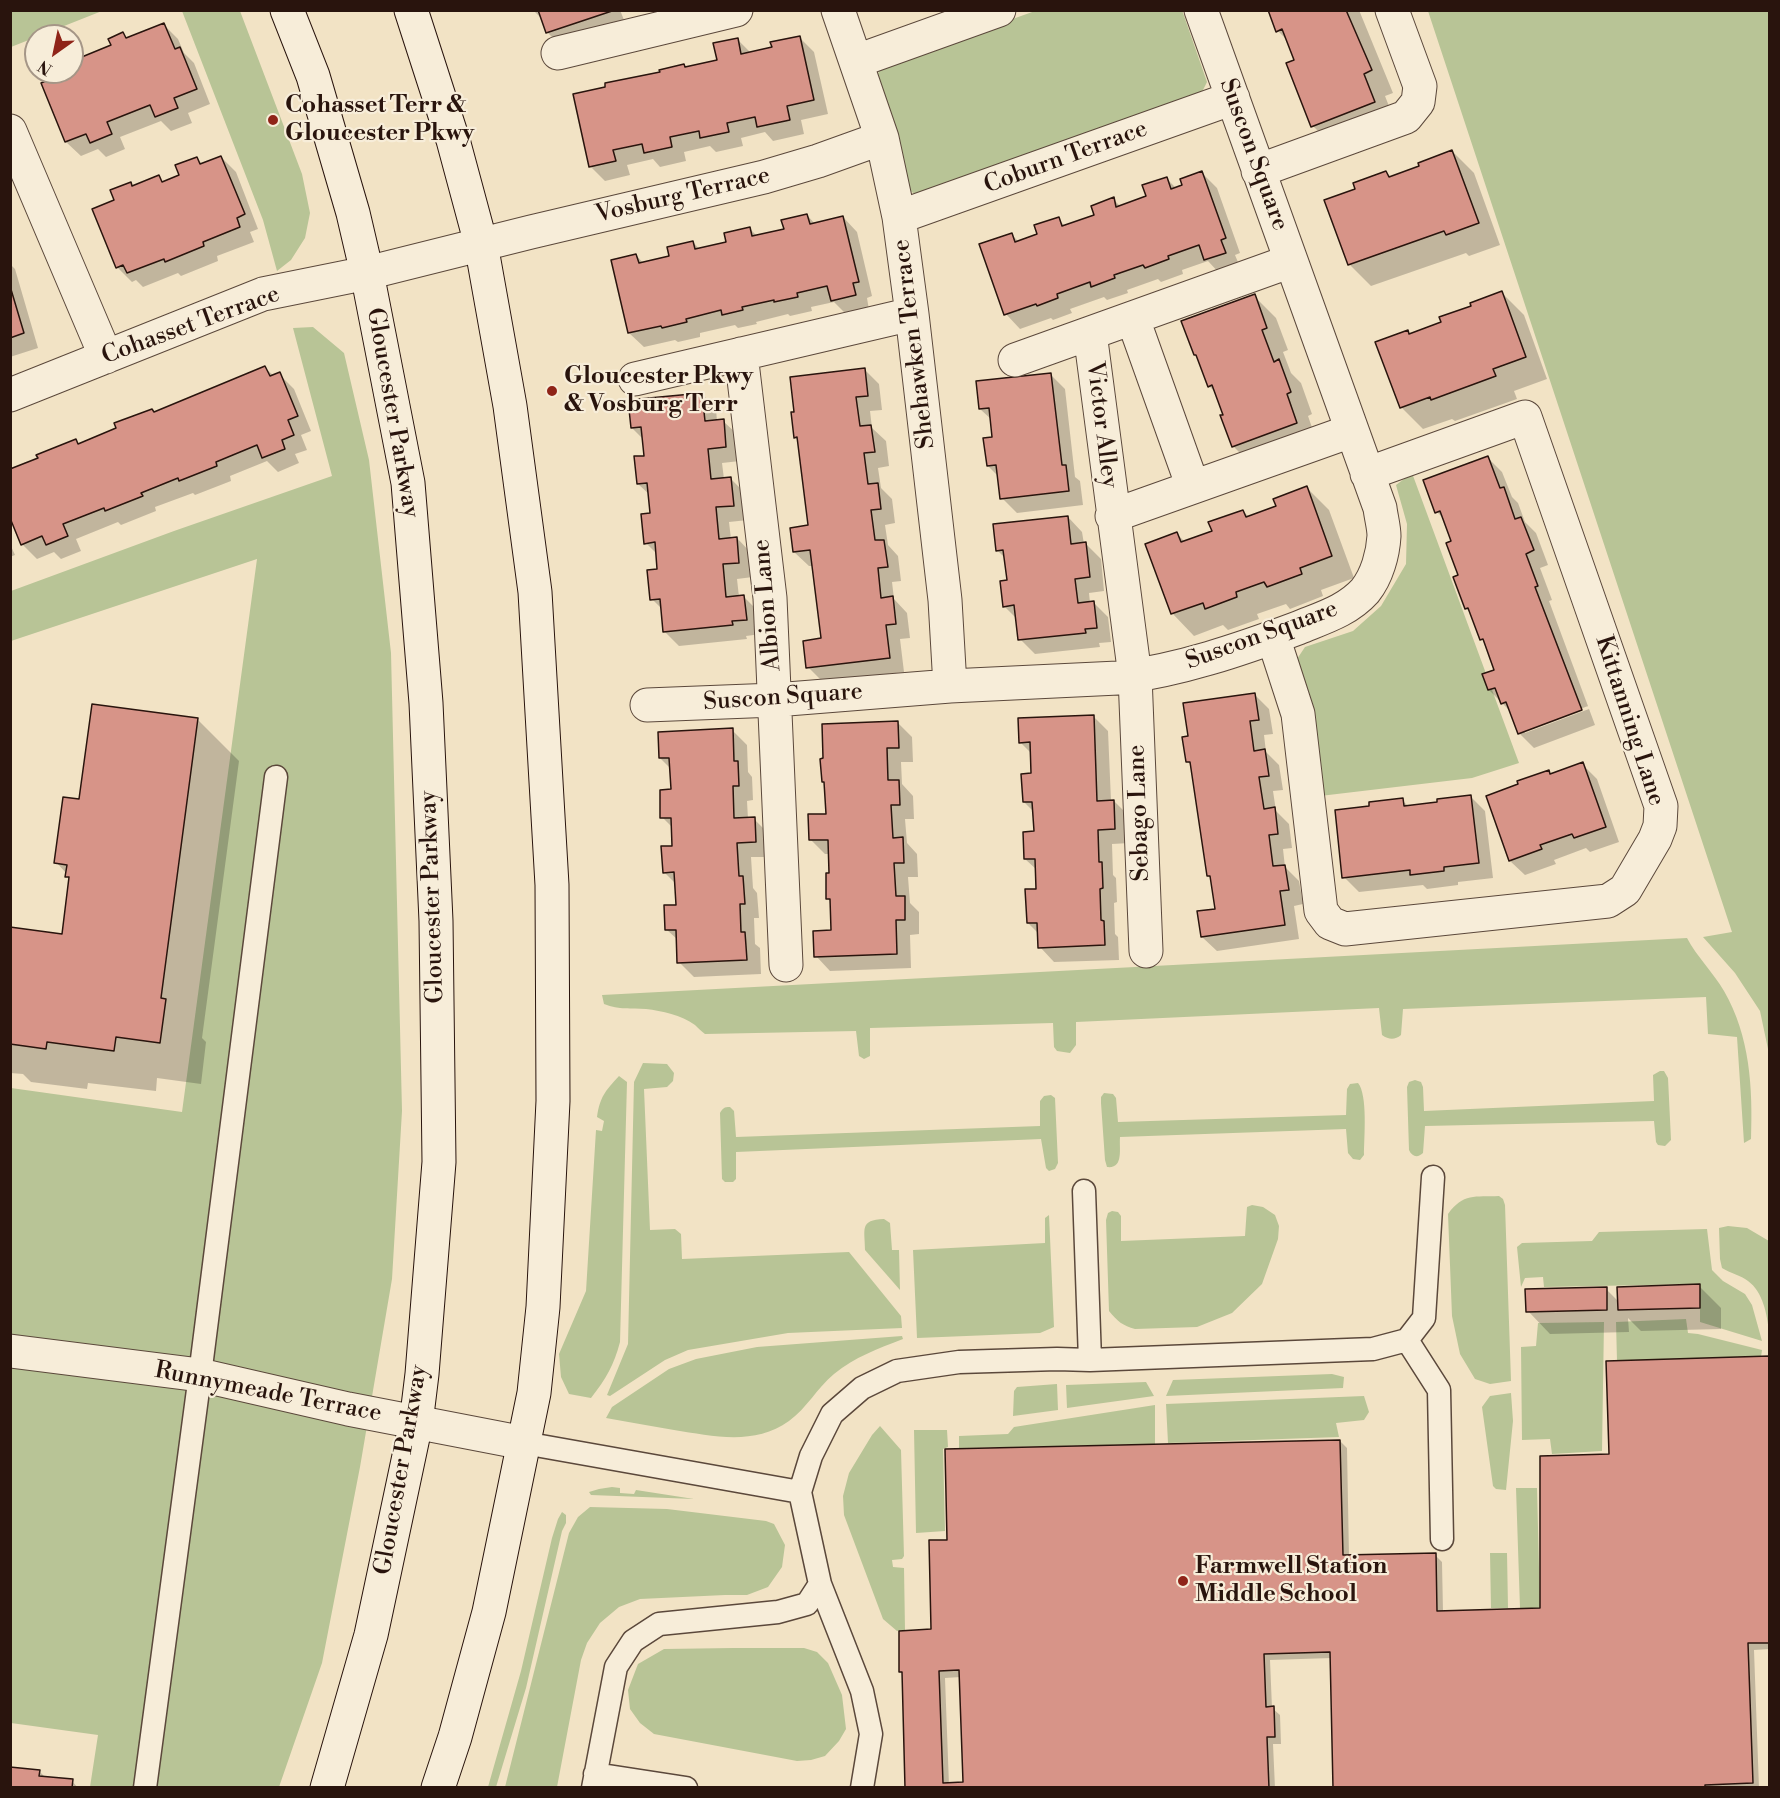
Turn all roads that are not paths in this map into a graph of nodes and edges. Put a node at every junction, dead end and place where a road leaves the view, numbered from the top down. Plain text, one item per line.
1 (287, 10) edge
2 (411, 10) edge
3 (736, 10) edge
4 (838, 10) edge
5 (999, 10) edge
6 (1201, 10) edge
7 (1392, 10) edge
8 (656, 20) edge
9 (558, 53) dead end
10 (857, 61) junction
11 (1233, 98) junction
12 (10, 131) edge
13 (882, 138) junction
14 (1258, 171) junction
15 (900, 217) junction
16 (481, 244) junction
17 (1291, 261) junction
18 (367, 273) junction
19 (912, 314) junction
20 (1132, 318) junction
21 (1090, 333) junction
22 (741, 354) junction
23 (106, 357) junction
24 (1015, 360) dead end
25 (635, 379) dead end
26 (10, 395) edge
27 (1351, 431) junction
28 (1367, 474) junction
29 (1193, 487) junction
30 (1112, 516) junction
31 (1272, 638) junction
32 (1135, 676) junction
33 (950, 686) junction
34 (775, 700) junction
35 (647, 705) dead end
36 (276, 777) dead end
37 (1146, 951) dead end
38 (786, 965) dead end
39 (1433, 1177) dead end
40 (1084, 1191) dead end
41 (1407, 1340) junction
42 (10, 1351) edge
43 (1090, 1360) junction
44 (200, 1375) junction
45 (416, 1423) junction
46 (524, 1443) junction
47 (800, 1492) junction
48 (1442, 1539) dead end
49 (820, 1584) junction
50 (594, 1781) edge
51 (145, 1788) edge
52 (327, 1788) edge
53 (438, 1788) edge
54 (686, 1788) edge
55 (862, 1788) edge

1 - 18 street, Gloucester Parkway
2 - 16 street
3 - 8 street
4 - 10 street, Shehawken Terrace
5 - 10 street
6 - 11 street, Suscon Square
7 - 14 street
8 - 9 street
10 - 13 street, Shehawken Terrace
11 - 14 street, Suscon Square
11 - 15 street, Coburn Terrace
12 - 23 street
13 - 15 street, Shehawken Terrace
13 - 16 street, Vosburg Terrace
14 - 17 street, Suscon Square
15 - 19 street, Shehawken Terrace
16 - 18 street, Cohasset Terrace
16 - 46 street
17 - 20 street, Victor Alley
17 - 27 street, Suscon Square
18 - 23 street, Cohasset Terrace
18 - 45 street, Gloucester Parkway
19 - 22 street
19 - 33 street, Shehawken Terrace
20 - 21 street, Victor Alley
20 - 29 street
21 - 24 street, Victor Alley
21 - 30 street, Victor Alley
22 - 25 street
22 - 34 street, Albion Lane
23 - 26 street, Cohasset Terrace
27 - 28 street, Suscon Square
27 - 29 street, Victor Alley
28 - 31 street, Suscon Square
28 - 31 street, Kittanning Lane
29 - 30 street, Victor Alley
30 - 32 street, Victor Alley
31 - 32 street, Suscon Square
32 - 33 street, Suscon Square
32 - 37 street, Sebago Lane
33 - 34 street, Suscon Square
34 - 35 street, Suscon Square
34 - 38 street, Albion Lane
36 - 44 lane
39 - 41 lane
40 - 43 lane
41 - 43 lane
41 - 48 lane
42 - 44 street, Runnymeade Terrace
43 - 47 lane
44 - 45 street, Runnymeade Terrace
44 - 51 lane
45 - 46 street, Runnymeade Terrace
45 - 52 street, Gloucester Parkway
46 - 47 lane
46 - 53 street
47 - 49 lane
49 - 50 lane
49 - 55 lane
50 - 54 lane

